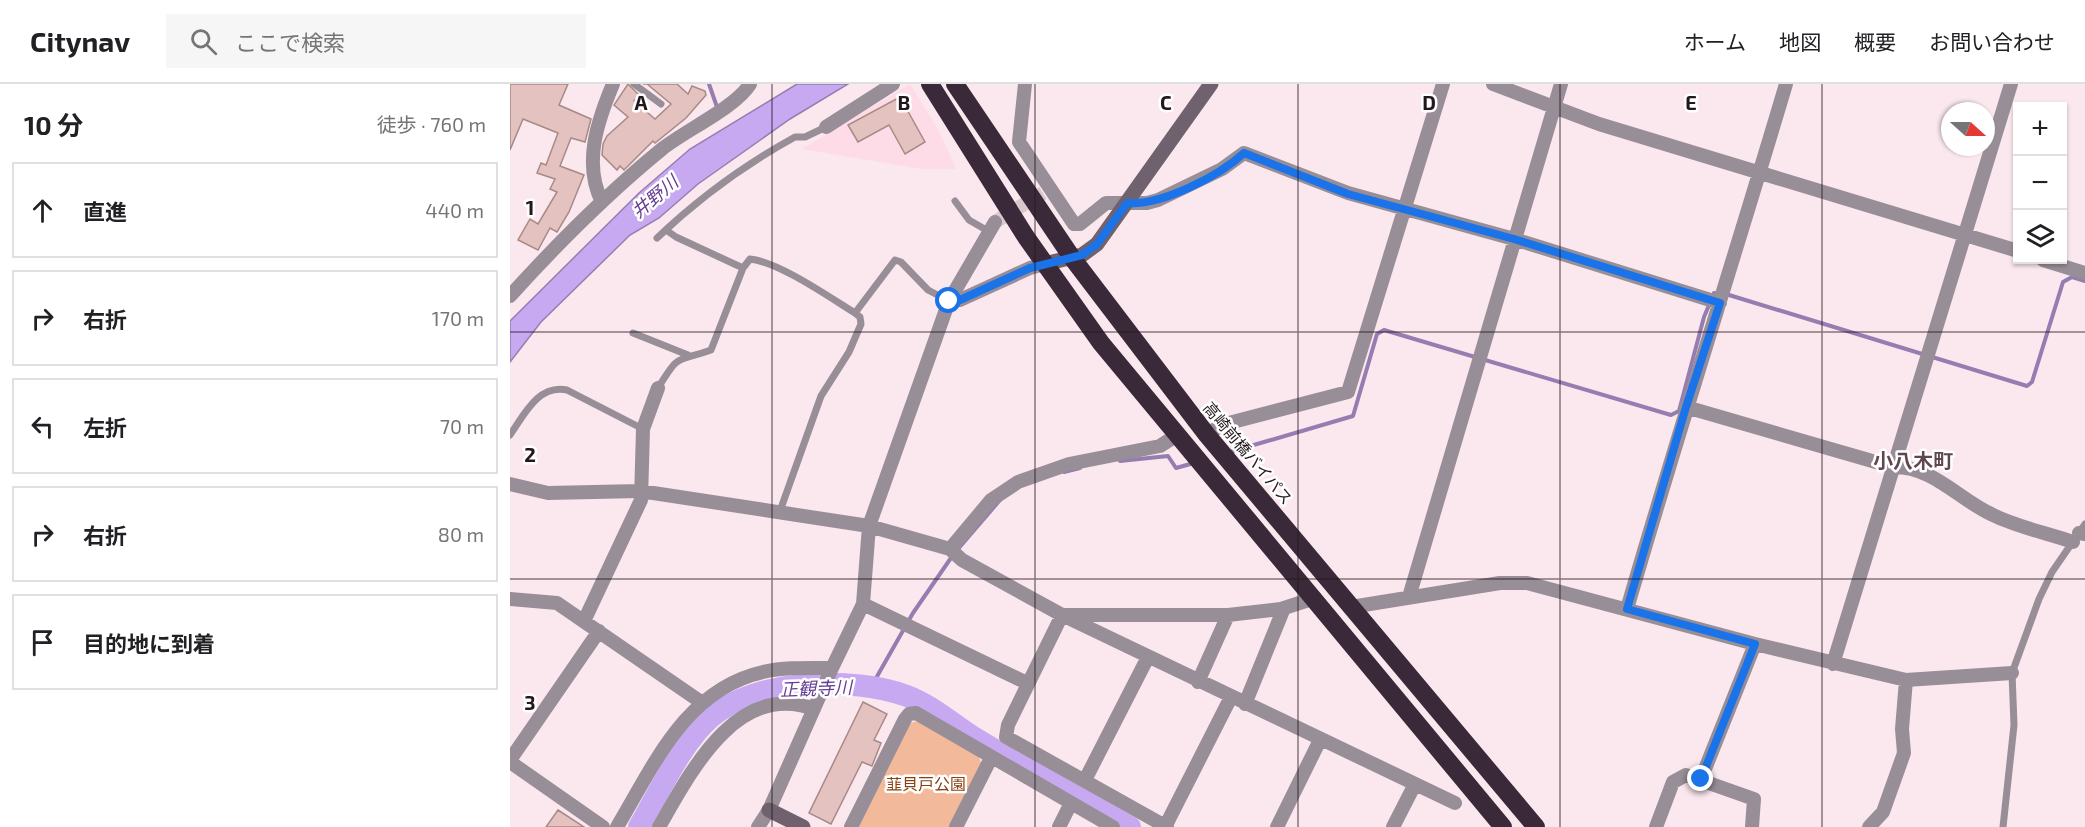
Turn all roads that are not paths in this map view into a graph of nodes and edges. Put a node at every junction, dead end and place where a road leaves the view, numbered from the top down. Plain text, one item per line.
1 (613, 84) edge
2 (634, 84) edge
3 (750, 84) edge
4 (893, 84) edge
5 (930, 84) edge
6 (955, 84) edge
7 (1025, 84) edge
8 (1211, 84) edge
9 (1443, 84) edge
10 (1493, 84) edge
11 (1561, 84) edge
12 (1786, 84) edge
13 (2011, 84) edge
14 (661, 104) dead end
15 (1554, 109) junction
16 (826, 127) joint
17 (1760, 172) junction
18 (955, 201) dead end
19 (602, 202) junction
20 (1127, 203) junction
21 (1404, 209) junction
22 (992, 226) joint
23 (666, 230) junction
24 (1964, 234) junction
25 (657, 238) dead end
26 (1514, 239) junction
27 (2013, 249) edge
28 (1073, 259) junction
29 (1044, 264) junction
30 (2056, 264) edge
31 (743, 268) junction
32 (2085, 273) edge
33 (510, 296) edge
34 (949, 301) junction
35 (1720, 303) junction
36 (855, 314) junction
37 (633, 333) dead end
38 (688, 355) junction
39 (658, 388) joint
40 (1686, 407) junction
41 (643, 429) junction
42 (510, 435) edge
43 (1177, 435) junction
44 (1207, 435) junction
45 (1893, 467) junction
46 (510, 484) edge
47 (640, 491) junction
48 (780, 511) junction
49 (869, 526) junction
50 (2080, 533) edge
51 (954, 553) junction
52 (1408, 597) junction
53 (1315, 598) junction
54 (510, 599) edge
55 (863, 604) junction
56 (1351, 607) junction
57 (1284, 608) junction
58 (1627, 609) junction
59 (1062, 615) junction
60 (1228, 615) junction
61 (585, 619) junction
62 (599, 631) junction
63 (1755, 644) junction
64 (1148, 657) junction
65 (1833, 664) junction
66 (830, 672) junction
67 (2012, 673) junction
68 (1906, 680) junction
69 (1198, 682) junction
70 (1027, 683) junction
71 (1230, 697) junction
72 (702, 702) junction
73 (816, 704) junction
74 (1245, 704) junction
75 (1320, 740) junction
76 (991, 758) junction
77 (510, 761) edge
78 (1701, 779) junction
79 (1085, 780) junction
80 (1415, 784) junction
81 (1071, 803) junction
82 (1455, 803) dead end
83 (769, 810) junction
84 (603, 827) edge
85 (617, 827) edge
86 (659, 827) edge
87 (758, 827) edge
88 (803, 827) edge
89 (851, 827) edge
90 (956, 827) edge
91 (1059, 827) edge
92 (1113, 827) edge
93 (1166, 827) edge
94 (1277, 827) edge
95 (1393, 827) edge
96 (1503, 827) edge
97 (1536, 827) edge
98 (1656, 827) edge
99 (1752, 827) edge
100 (1869, 827) edge
101 (2003, 827) edge

1 - 19 street
2 - 14 lane
3 - 19 street
4 - 16 street
5 - 29 highway
6 - 28 highway, 高崎前橋バイパス
7 - 20 street
8 - 20 street
9 - 21 street
10 - 15 street
11 - 15 street
12 - 17 street
13 - 24 street
15 - 17 street
15 - 26 street
16 - 23 lane
17 - 24 street
17 - 35 street
18 - 22 lane
19 - 33 street
20 - 21 street
20 - 28 street
21 - 26 street
21 - 44 street
22 - 34 street
23 - 25 lane
23 - 31 lane
24 - 27 street
24 - 45 street
26 - 35 street
26 - 52 street
28 - 29 street
28 - 44 highway, 高崎前橋バイパス
29 - 34 street
29 - 43 highway
30 - 32 street
31 - 36 lane
31 - 38 lane
34 - 36 lane
34 - 49 street
35 - 40 street
36 - 48 lane
37 - 38 lane
38 - 39 lane
39 - 41 street
40 - 45 street
40 - 58 street
41 - 42 lane
41 - 47 street
43 - 51 street
43 - 53 highway
44 - 56 highway, 高崎前橋バイパス
45 - 50 street
45 - 65 street
46 - 47 street
47 - 48 street
47 - 61 street
48 - 49 street
49 - 51 street
49 - 55 street
50 - 67 lane
51 - 59 street
52 - 56 street
52 - 58 street
53 - 57 street
53 - 96 highway
54 - 61 street
55 - 66 street
55 - 70 street
56 - 97 highway, 高崎前橋バイパス
57 - 60 street
57 - 74 street
58 - 63 street
59 - 60 street
59 - 64 street
59 - 70 street
60 - 69 street
61 - 62 street
62 - 72 street
62 - 77 street
63 - 65 street
63 - 78 street
64 - 69 street
64 - 79 street
65 - 68 street
66 - 72 street
66 - 73 street
67 - 68 street
67 - 101 lane
68 - 100 street
69 - 71 street
70 - 79 street
71 - 74 street
71 - 93 street
72 - 85 street
73 - 83 street
73 - 86 street
74 - 75 street
75 - 80 street
75 - 94 street
76 - 81 street
76 - 89 street
76 - 90 street
77 - 84 street
78 - 98 street
78 - 99 street
79 - 93 street
80 - 82 street
80 - 95 street
81 - 91 street
81 - 92 street
83 - 87 street
83 - 88 street

